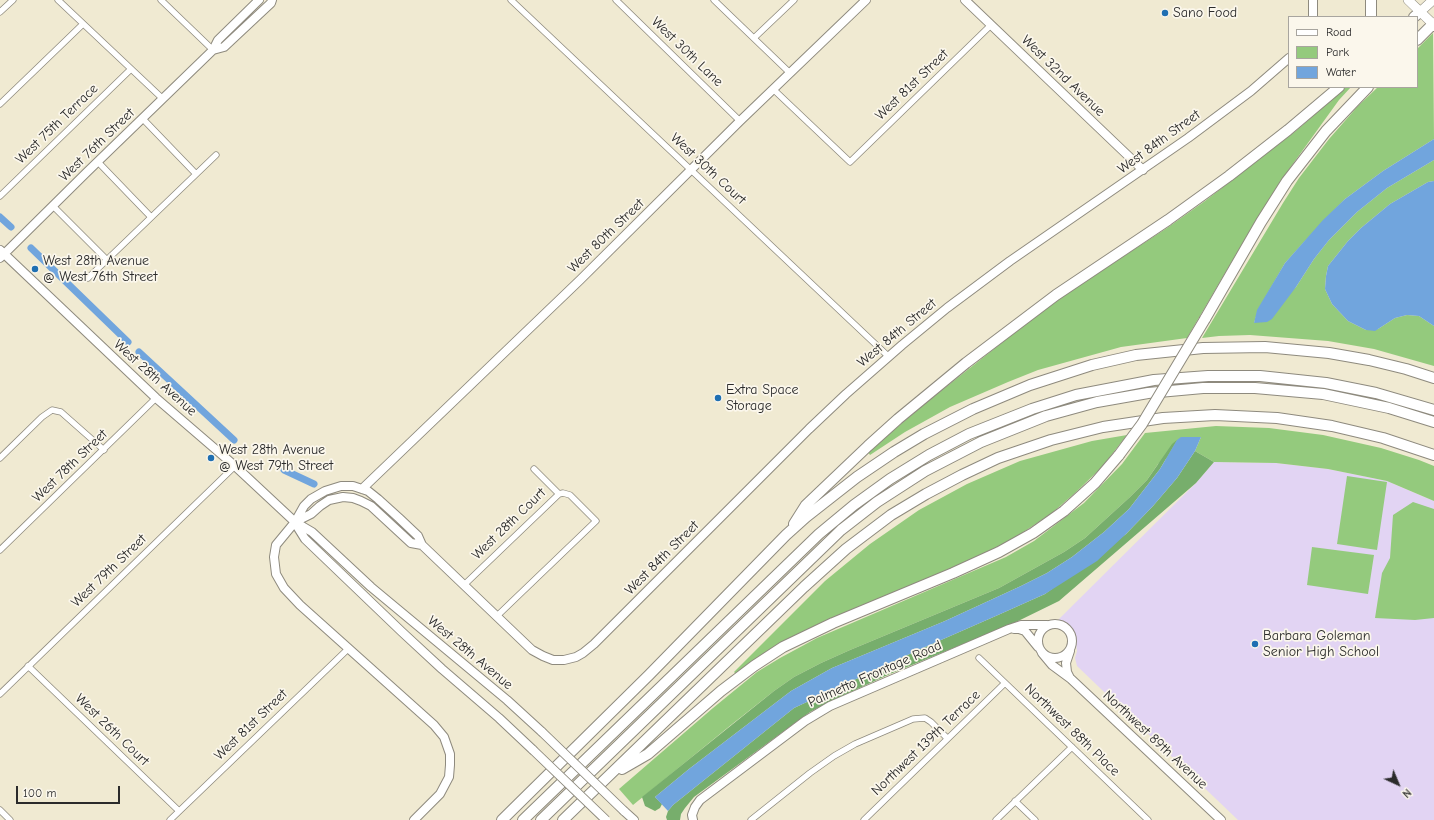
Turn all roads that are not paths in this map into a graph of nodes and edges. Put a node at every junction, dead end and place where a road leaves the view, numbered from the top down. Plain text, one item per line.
1 (13, 0) edge
2 (58, 0) edge
3 (161, 0) edge
4 (258, 0) edge
5 (272, 0) edge
6 (511, 0) edge
7 (616, 0) edge
8 (714, 0) edge
9 (794, 0) edge
10 (866, 0) edge
11 (965, 0) edge
12 (1313, 0) edge
13 (1371, 0) edge
14 (1408, 0) edge
15 (1432, 1) edge
16 (0, 12) edge
17 (1417, 14) edge
18 (1313, 16) edge
19 (1371, 16) edge
20 (83, 24) junction
21 (1434, 24) edge
22 (991, 25) junction
23 (754, 38) junction
24 (1418, 39) edge
25 (213, 50) junction
26 (1288, 59) edge
27 (131, 70) junction
28 (790, 73) junction
29 (1338, 88) edge
30 (1367, 88) edge
31 (773, 89) junction
32 (163, 99) junction
33 (0, 104) edge
34 (143, 119) junction
35 (740, 121) junction
36 (216, 154) dead end
37 (98, 162) junction
38 (691, 170) junction
39 (1143, 170) junction
40 (196, 174) junction
41 (0, 196) edge
42 (53, 206) junction
43 (151, 217) junction
44 (1, 254) edge
45 (107, 260) junction
46 (88, 278) dead end
47 (888, 356) junction
48 (1434, 378) edge
49 (156, 398) junction
50 (1434, 410) edge
51 (1434, 422) edge
52 (104, 450) junction
53 (1434, 455) edge
54 (0, 458) edge
55 (235, 466) junction
56 (534, 469) dead end
57 (362, 489) junction
58 (558, 494) junction
59 (294, 522) junction
60 (786, 535) junction
61 (422, 545) junction
62 (0, 550) edge
63 (464, 585) junction
64 (497, 616) junction
65 (1047, 625) junction
66 (1009, 629) junction
67 (349, 648) junction
68 (1040, 650) junction
69 (1070, 650) junction
70 (979, 658) dead end
71 (28, 666) junction
72 (1071, 679) junction
73 (1005, 683) junction
74 (0, 694) edge
75 (947, 738) junction
76 (1072, 747) junction
77 (608, 777) junction
78 (1015, 801) junction
79 (0, 810) edge
80 (179, 811) junction
81 (10, 820) edge
82 (170, 820) edge
83 (414, 820) edge
84 (502, 820) edge
85 (523, 820) edge
86 (541, 820) edge
87 (563, 820) edge
88 (606, 820) edge
89 (634, 820) edge
90 (693, 820) edge
91 (751, 820) edge
92 (864, 820) edge
93 (996, 820) edge
94 (1035, 820) edge
95 (1148, 820) edge
96 (1221, 820) edge

1 - 16 street
2 - 20 street
3 - 25 street
4 - 25 street, West 76th Street
5 - 25 street, West 76th Street
6 - 38 street, West 30th Court
7 - 35 street, West 30th Lane
8 - 23 street
9 - 23 street
10 - 28 street, West 80th Street
11 - 22 street, West 32nd Avenue
12 - 18 street
13 - 19 highway
14 - 17 main road
15 - 17 main road
17 - 21 main road
20 - 27 street
20 - 33 street
21 - 24 highway
22 - 31 street, West 81st Street
22 - 39 street, West 32nd Avenue
23 - 28 street
25 - 32 street, West 76th Street
26 - 39 street, West 84th Street
27 - 32 street
27 - 41 street, West 75th Terrace
28 - 31 street, West 80th Street
29 - 60 highway
30 - 77 highway, bridge
31 - 35 street, West 80th Street
32 - 34 street, West 76th Street
34 - 37 street, West 76th Street
34 - 40 street
35 - 38 street, West 80th Street
36 - 40 street
37 - 42 street, West 76th Street
37 - 43 street
38 - 47 street, West 30th Court
38 - 57 street, West 80th Street
39 - 47 street, West 84th Street
40 - 43 street
42 - 44 street, West 76th Street
42 - 45 street
43 - 45 street
44 - 49 street, West 28th Avenue
45 - 46 street
47 - 64 street, West 84th Street
48 - 60 highway
49 - 52 street, West 78th Street
49 - 55 street, West 28th Avenue
50 - 85 highway
51 - 86 highway
52 - 54 street
52 - 62 street, West 78th Street
53 - 77 highway
55 - 59 street, West 28th Avenue
55 - 71 street, West 79th Street
56 - 58 street
57 - 59 street
57 - 61 street
58 - 63 street, West 28th Court
58 - 64 street, West 28th Court
59 - 61 street
59 - 67 street
59 - 88 street, West 28th Avenue, bridge
59 - 89 street, West 28th Avenue, bridge
60 - 84 highway
61 - 63 street
63 - 64 street
65 - 66 street, Palmetto Frontage Road
65 - 68 street
65 - 69 street
66 - 68 street
66 - 90 street, Palmetto Frontage Road
67 - 80 street, West 81st Street
67 - 83 street
68 - 69 street
68 - 72 street, Northwest 89th Avenue
69 - 72 street
70 - 73 street, Northwest 88th Place
71 - 74 street, West 79th Street
71 - 80 street, West 26th Court
72 - 96 street, Northwest 89th Avenue
73 - 75 street, Northwest 139th Terrace
73 - 76 street, Northwest 88th Place
75 - 91 street
75 - 92 street, Northwest 139th Terrace
76 - 78 street
76 - 95 street, Northwest 88th Place
77 - 87 highway
78 - 93 street
78 - 94 street
79 - 81 street
80 - 82 street, West 81st Street

